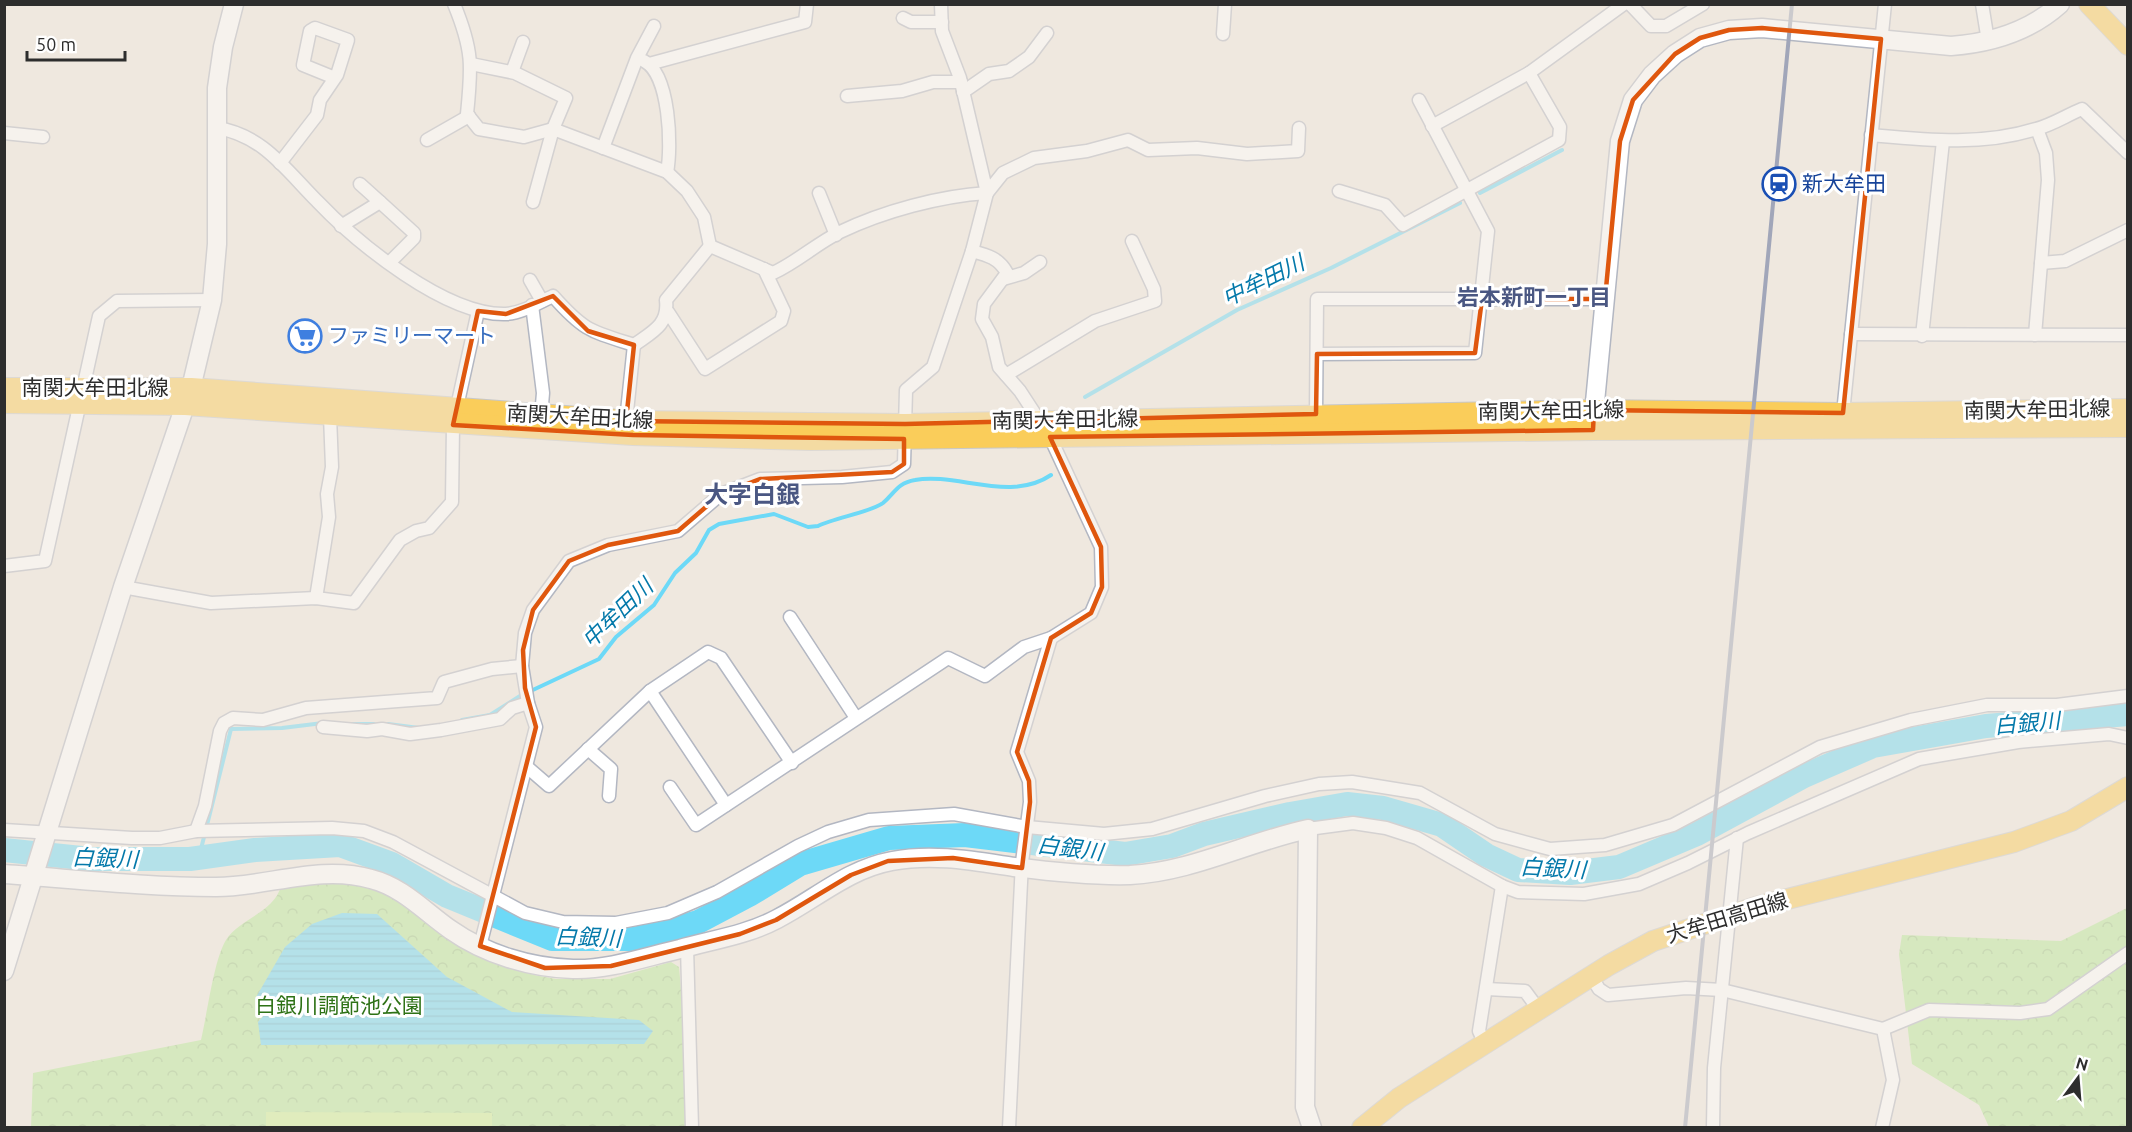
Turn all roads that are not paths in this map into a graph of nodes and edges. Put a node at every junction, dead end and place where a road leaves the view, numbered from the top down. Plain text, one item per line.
1 (234, 4) edge
2 (454, 4) edge
3 (807, 4) edge
4 (941, 4) edge
5 (1225, 4) edge
6 (1624, 4) edge
7 (1630, 4) edge
8 (1703, 4) edge
9 (1885, 4) edge
10 (1983, 4) edge
11 (2060, 4) edge
12 (2089, 4) edge
13 (903, 18) dead end
14 (942, 22) junction
15 (654, 26) dead end
16 (1047, 33) dead end
17 (1223, 34) dead end
18 (1881, 39) junction
19 (1989, 41) junction
20 (524, 42) dead end
21 (2127, 45) edge
22 (637, 58) junction
23 (471, 64) junction
24 (649, 64) junction
25 (512, 72) junction
26 (1530, 73) junction
27 (335, 78) dead end
28 (962, 87) junction
29 (848, 96) dead end
30 (1419, 100) dead end
31 (469, 116) junction
32 (1432, 126) junction
33 (216, 128) junction
34 (1299, 128) dead end
35 (554, 129) junction
36 (2037, 129) junction
37 (4, 133) edge
38 (1871, 135) junction
39 (43, 137) dead end
40 (427, 140) dead end
41 (1943, 141) junction
42 (603, 148) junction
43 (2127, 153) edge
44 (279, 163) junction
45 (667, 172) junction
46 (360, 184) dead end
47 (1339, 191) dead end
48 (1467, 192) junction
49 (819, 193) dead end
50 (987, 193) junction
51 (380, 202) junction
52 (533, 202) dead end
53 (341, 226) junction
54 (2127, 230) edge
55 (836, 235) junction
56 (1132, 241) dead end
57 (710, 246) junction
58 (972, 251) junction
59 (390, 262) junction
60 (1040, 262) dead end
61 (2041, 263) junction
62 (764, 269) junction
63 (1003, 279) junction
64 (530, 280) dead end
65 (1605, 298) junction
66 (1482, 299) junction
67 (212, 300) junction
68 (537, 303) junction
69 (478, 311) junction
70 (668, 312) junction
71 (1851, 334) junction
72 (2036, 335) junction
73 (2127, 335) edge
74 (1922, 336) junction
75 (634, 345) junction
76 (1317, 354) junction
77 (1006, 375) junction
78 (4, 388) edge
79 (83, 396) junction
80 (188, 397) junction
81 (4, 403) edge
82 (2127, 409) edge
83 (1594, 410) junction
84 (1843, 413) junction
85 (1316, 414) junction
86 (330, 416) junction
87 (541, 416) junction
88 (456, 418) junction
89 (626, 421) junction
90 (2127, 427) edge
91 (1044, 428) junction
92 (1593, 430) junction
93 (904, 431) junction
94 (4, 566) edge
95 (123, 587) junction
96 (316, 598) junction
97 (790, 617) dead end
98 (1051, 638) junction
99 (522, 666) junction
100 (650, 691) junction
101 (526, 696) junction
102 (2127, 696) edge
103 (856, 718) junction
104 (323, 727) dead end
105 (2127, 738) edge
106 (588, 749) junction
107 (792, 763) junction
108 (526, 767) junction
109 (670, 787) dead end
110 (2127, 787) edge
111 (609, 796) dead end
112 (726, 805) junction
113 (1027, 829) junction
114 (1308, 829) junction
115 (4, 830) edge
116 (202, 831) junction
117 (47, 836) junction
118 (1737, 838) junction
119 (1022, 865) junction
120 (36, 873) junction
121 (4, 874) edge
122 (1502, 886) junction
123 (493, 898) junction
124 (1728, 916) junction
125 (482, 941) junction
126 (687, 947) junction
127 (2127, 953) edge
128 (4, 971) edge
129 (1591, 976) junction
130 (1486, 989) junction
131 (1722, 990) junction
132 (1539, 1010) junction
133 (1883, 1029) junction
134 (1485, 1044) junction
135 (692, 1128) edge
136 (1009, 1128) edge
137 (1312, 1128) edge
138 (1362, 1128) edge
139 (1713, 1128) edge
140 (1882, 1128) edge

1 - 33 street
2 - 23 street
3 - 24 street
4 - 14 street
5 - 17 street
6 - 26 street
7 - 8 street
9 - 18 street
10 - 19 street
11 - 19 street
12 - 21 main road
13 - 14 street
14 - 28 street
15 - 22 street
16 - 28 street
18 - 19 street
18 - 38 street
18 - 65 street
20 - 25 street
22 - 24 street
22 - 42 street
23 - 25 street
23 - 31 street
24 - 45 street
25 - 35 street
26 - 32 street
26 - 48 street
27 - 44 street
28 - 29 street
28 - 50 street
30 - 32 street
31 - 35 street
31 - 40 street
32 - 48 street
33 - 44 street
33 - 67 street
34 - 50 street
35 - 42 street
35 - 52 street
36 - 41 street
36 - 43 street
36 - 61 street
37 - 39 street
38 - 41 street
38 - 71 street
41 - 74 street
42 - 45 street
44 - 53 street
45 - 57 street
46 - 51 street
47 - 48 street
48 - 66 street
49 - 55 street
50 - 55 street
50 - 58 street
51 - 53 street
51 - 59 street
53 - 59 street
54 - 61 street
55 - 62 street
56 - 77 street
57 - 62 street
57 - 70 street
58 - 63 street
58 - 93 street
59 - 69 street
60 - 63 street
61 - 72 street
62 - 70 street
63 - 77 street
64 - 68 street
65 - 66 street
65 - 83 street
66 - 76 street
66 - 76 street
67 - 79 street
67 - 80 street
68 - 69 street
68 - 75 street
68 - 87 street
69 - 88 street
70 - 75 street
71 - 74 street
71 - 84 street
72 - 73 street
72 - 74 street
75 - 89 street
76 - 85 street
77 - 91 street
78 - 79 main road, 南関大牟田北線
79 - 80 main road, 南関大牟田北線
79 - 81 main road, 南関大牟田北線
79 - 94 street
80 - 86 main road, 南関大牟田北線
80 - 88 main road, 南関大牟田北線
80 - 95 street
82 - 84 main road, 南関大牟田北線
83 - 84 main road, 南関大牟田北線
83 - 85 main road, 南関大牟田北線
83 - 92 street
85 - 91 main road, 南関大牟田北線
86 - 88 main road, 南関大牟田北線
86 - 96 street
87 - 88 main road, 南関大牟田北線
87 - 89 main road, 南関大牟田北線
88 - 93 main road, 南関大牟田北線
88 - 96 street
89 - 93 main road, 南関大牟田北線
90 - 92 main road, 南関大牟田北線
91 - 92 main road, 南関大牟田北線
91 - 93 main road, 南関大牟田北線
91 - 98 street
93 - 99 street
95 - 96 street
95 - 117 street
97 - 103 street
98 - 103 street
98 - 113 street
99 - 101 street
99 - 116 street
100 - 106 street
100 - 107 street
100 - 112 street
101 - 104 street
101 - 108 street
102 - 113 street
103 - 107 street
105 - 118 street
106 - 108 street
106 - 111 street
107 - 112 street
108 - 123 street
109 - 112 street
110 - 124 main road, 大牟田高田線
113 - 119 street
113 - 123 street
114 - 119 street
114 - 122 street
114 - 137 street
115 - 117 street
116 - 117 street
116 - 123 street
117 - 120 street
118 - 122 street
118 - 124 street
119 - 126 street
119 - 136 street
120 - 121 street
120 - 125 street
120 - 128 street
122 - 130 street
123 - 125 street
124 - 129 main road, 大牟田高田線
124 - 131 street
125 - 126 street
126 - 135 street
127 - 133 street
129 - 131 street
129 - 132 main road, 大牟田高田線
130 - 132 street
130 - 134 street
131 - 133 street
131 - 139 street
132 - 134 main road, 大牟田高田線
133 - 140 street
134 - 138 main road, 大牟田高田線

